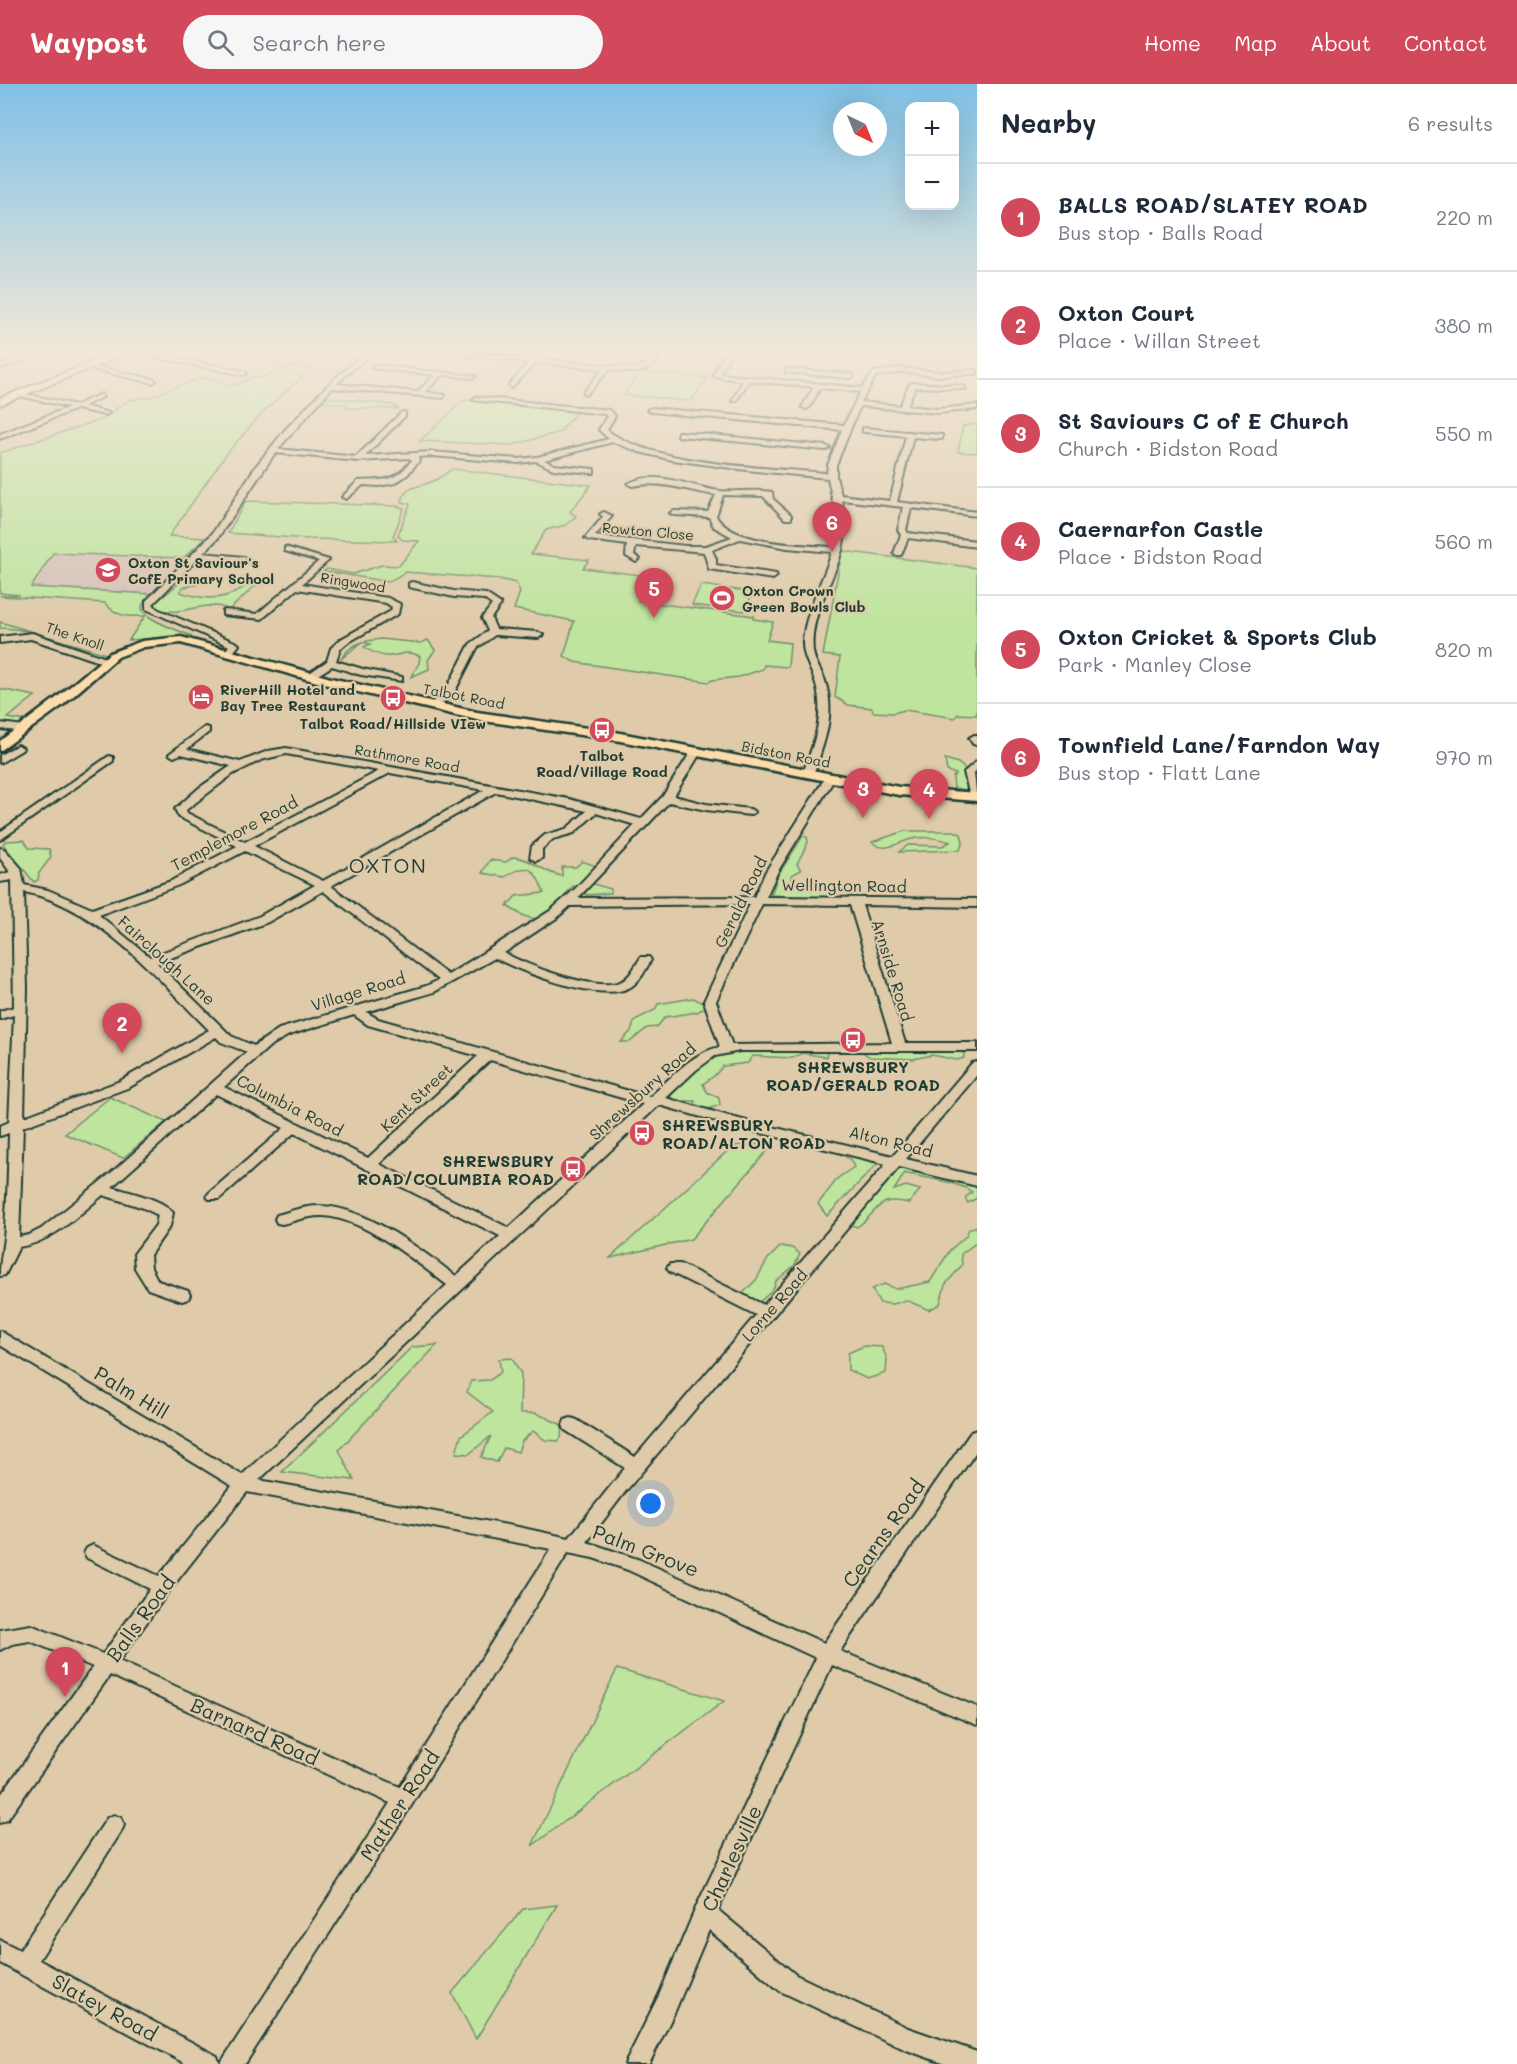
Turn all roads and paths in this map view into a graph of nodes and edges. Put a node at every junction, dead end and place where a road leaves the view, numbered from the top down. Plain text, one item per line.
1 (283, 439) edge
2 (377, 439) edge
3 (737, 439) edge
4 (843, 439) edge
5 (909, 439) edge
6 (612, 440) joint
7 (826, 448) dead end
8 (273, 451) junction
9 (410, 455) junction
10 (358, 459) junction
11 (537, 459) junction
12 (591, 471) dead end
13 (832, 476) junction
14 (634, 482) dead end
15 (720, 493) junction
16 (769, 494) junction
17 (779, 494) dead end
18 (346, 497) dead end
19 (838, 497) junction
20 (893, 504) junction
21 (907, 506) junction
22 (679, 512) dead end
23 (797, 513) dead end
24 (604, 514) dead end
25 (977, 514) edge
26 (713, 515) junction
27 (905, 535) junction
28 (739, 537) junction
29 (632, 542) junction
30 (977, 544) edge
31 (288, 549) dead end
32 (707, 549) junction
33 (836, 550) junction
34 (898, 553) dead end
35 (198, 555) junction
36 (620, 558) dead end
37 (244, 560) dead end
38 (772, 576) dead end
39 (418, 585) dead end
40 (296, 586) junction
41 (226, 612) dead end
42 (493, 632) junction
43 (537, 635) dead end
44 (0, 640) edge
45 (229, 651) junction
46 (106, 661) junction
47 (331, 662) junction
48 (310, 676) junction
49 (399, 679) dead end
50 (434, 706) junction
51 (0, 726) edge
52 (25, 729) junction
53 (205, 729) dead end
54 (977, 738) edge
55 (977, 742) edge
56 (0, 747) edge
57 (18, 748) dead end
58 (696, 752) junction
59 (109, 759) dead end
60 (0, 760) edge
61 (977, 764) edge
62 (244, 766) junction
63 (388, 769) junction
64 (808, 773) junction
65 (830, 778) junction
66 (494, 789) junction
67 (976, 797) edge
68 (667, 798) junction
69 (595, 809) junction
70 (750, 812) dead end
71 (641, 823) junction
72 (0, 837) edge
73 (247, 846) junction
74 (0, 851) edge
75 (536, 858) dead end
76 (0, 879) edge
77 (17, 881) junction
78 (323, 885) junction
79 (758, 901) junction
80 (567, 902) junction
81 (855, 902) junction
82 (977, 903) edge
83 (90, 914) junction
84 (495, 953) junction
85 (645, 960) dead end
86 (149, 962) junction
87 (447, 980) junction
88 (20, 1009) junction
89 (355, 1010) junction
90 (0, 1015) edge
91 (218, 1030) junction
92 (900, 1047) junction
93 (977, 1047) edge
94 (727, 1049) junction
95 (256, 1051) junction
96 (488, 1054) junction
97 (977, 1066) edge
98 (215, 1088) junction
99 (655, 1102) junction
100 (15, 1125) junction
101 (293, 1127) junction
102 (0, 1131) edge
103 (898, 1161) junction
104 (369, 1165) junction
105 (977, 1181) edge
106 (101, 1190) junction
107 (214, 1196) dead end
108 (282, 1219) dead end
109 (510, 1235) junction
110 (11, 1243) junction
111 (675, 1268) dead end
112 (0, 1271) edge
113 (457, 1285) junction
114 (182, 1295) dead end
115 (766, 1313) junction
116 (0, 1337) edge
117 (570, 1425) dead end
118 (977, 1437) edge
119 (637, 1467) junction
120 (243, 1484) junction
121 (568, 1545) junction
122 (93, 1553) dead end
123 (162, 1586) junction
124 (0, 1641) edge
125 (827, 1654) junction
126 (106, 1664) junction
127 (977, 1716) edge
128 (404, 1799) junction
129 (0, 1813) edge
130 (114, 1825) dead end
131 (705, 1913) junction
132 (0, 1951) edge
133 (24, 1963) junction
134 (209, 2064) edge
135 (232, 2064) edge
136 (637, 2064) edge
137 (977, 2064) edge

1 - 8 street
2 - 10 street
3 - 7 street
4 - 13 street
5 - 20 street
6 - 11 street
6 - 13 street
8 - 10 street
8 - 35 street
9 - 10 street
9 - 11 street
9 - 18 street
11 - 12 street
13 - 19 street
14 - 15 street
15 - 16 street
15 - 26 street
16 - 17 street
16 - 23 street
19 - 20 street
19 - 33 street
20 - 21 street
21 - 25 street
21 - 27 street
22 - 26 street
24 - 29 street, Rowton Close
26 - 28 street
27 - 30 street
27 - 34 street
28 - 32 street, Rowton Close
28 - 33 street
29 - 32 street, Rowton Close
29 - 36 street
31 - 40 street, Ringwood
32 - 38 street
33 - 64 street
35 - 37 street
35 - 45 street
39 - 42 street
40 - 41 street, Ringwood
40 - 47 street, Ringwood
42 - 43 street
42 - 50 street
44 - 46 street, The Knoll
45 - 46 main road, Talbot Road
45 - 48 main road, Talbot Road
46 - 52 main road, Talbot Road
47 - 48 street, Ringwood
47 - 49 street
48 - 50 main road, Talbot Road
50 - 58 main road, Talbot Road
51 - 52 street
52 - 56 main road, Talbot Road
53 - 62 street
54 - 55 street
57 - 60 street
58 - 64 main road, Bidston Road
58 - 68 street, Village Road
59 - 72 street
61 - 67 street
62 - 63 street, Rathmore Road
62 - 73 street, Rathmore Road
63 - 66 street, Rathmore Road
63 - 73 street, Templemore Road
64 - 65 main road, Bidston Road
65 - 67 main road, Bidston Road
65 - 79 street, Gerald Road
66 - 69 street, Rathmore Road
66 - 78 street
68 - 70 street
68 - 71 street, Village Road
69 - 71 street, Rathmore Road
69 - 75 street
71 - 80 street, Village Road
73 - 78 street
73 - 83 street, Templemore Road
74 - 77 street
76 - 77 street
77 - 83 street, Fairclough Lane
77 - 88 street
78 - 86 street
78 - 87 street
79 - 80 street, Wellington Road
79 - 81 street, Wellington Road
79 - 94 street, Gerald Road
80 - 84 street, Village Road
81 - 82 street, Wellington Road
81 - 92 street, Arnside Road
83 - 86 street, Fairclough Lane
84 - 85 street
84 - 87 street, Village Road
86 - 91 street, Fairclough Lane
87 - 89 street, Village Road
88 - 90 street
88 - 100 street
89 - 95 street, Village Road
89 - 96 street, Alton Road
91 - 95 street, Fairclough Lane
91 - 100 street
92 - 93 street, Shrewsbury Road
92 - 94 street, Shrewsbury Road
94 - 99 street, Shrewsbury Road
95 - 98 street, Village Road
96 - 99 street, Alton Road
96 - 104 street, Kent Street
97 - 103 street, Lorne Road
98 - 101 street, Columbia Road
98 - 106 street, Village Road
99 - 103 street, Alton Road
99 - 109 street, Shrewsbury Road
100 - 102 street
100 - 110 street
101 - 104 street, Columbia Road
101 - 107 street
103 - 105 street, Alton Road
103 - 115 street, Lorne Road
104 - 109 street, Columbia Road
106 - 110 street, Village Road
106 - 114 street
108 - 113 street
109 - 113 street, Shrewsbury Road
110 - 112 street
111 - 115 street
113 - 120 street, Shrewsbury Road
115 - 119 street, Lorne Road
116 - 120 street, Palm Hill
117 - 119 street
118 - 125 street, Cearns Road
119 - 121 street, Lorne Road
120 - 121 street, Palm Grove
120 - 123 street, Balls Road
121 - 125 street, Palm Grove
121 - 128 street, Mather Road
122 - 123 street
123 - 126 street, Balls Road
124 - 126 street, Barnard Road
125 - 127 street, Palm Grove
125 - 131 street, Charlesville
126 - 128 street, Barnard Road
126 - 129 street, Balls Road
128 - 135 street, Mather Road
130 - 133 street
131 - 136 street, Charlesville
131 - 137 street
132 - 133 street, Slatey Road
133 - 134 street, Slatey Road

